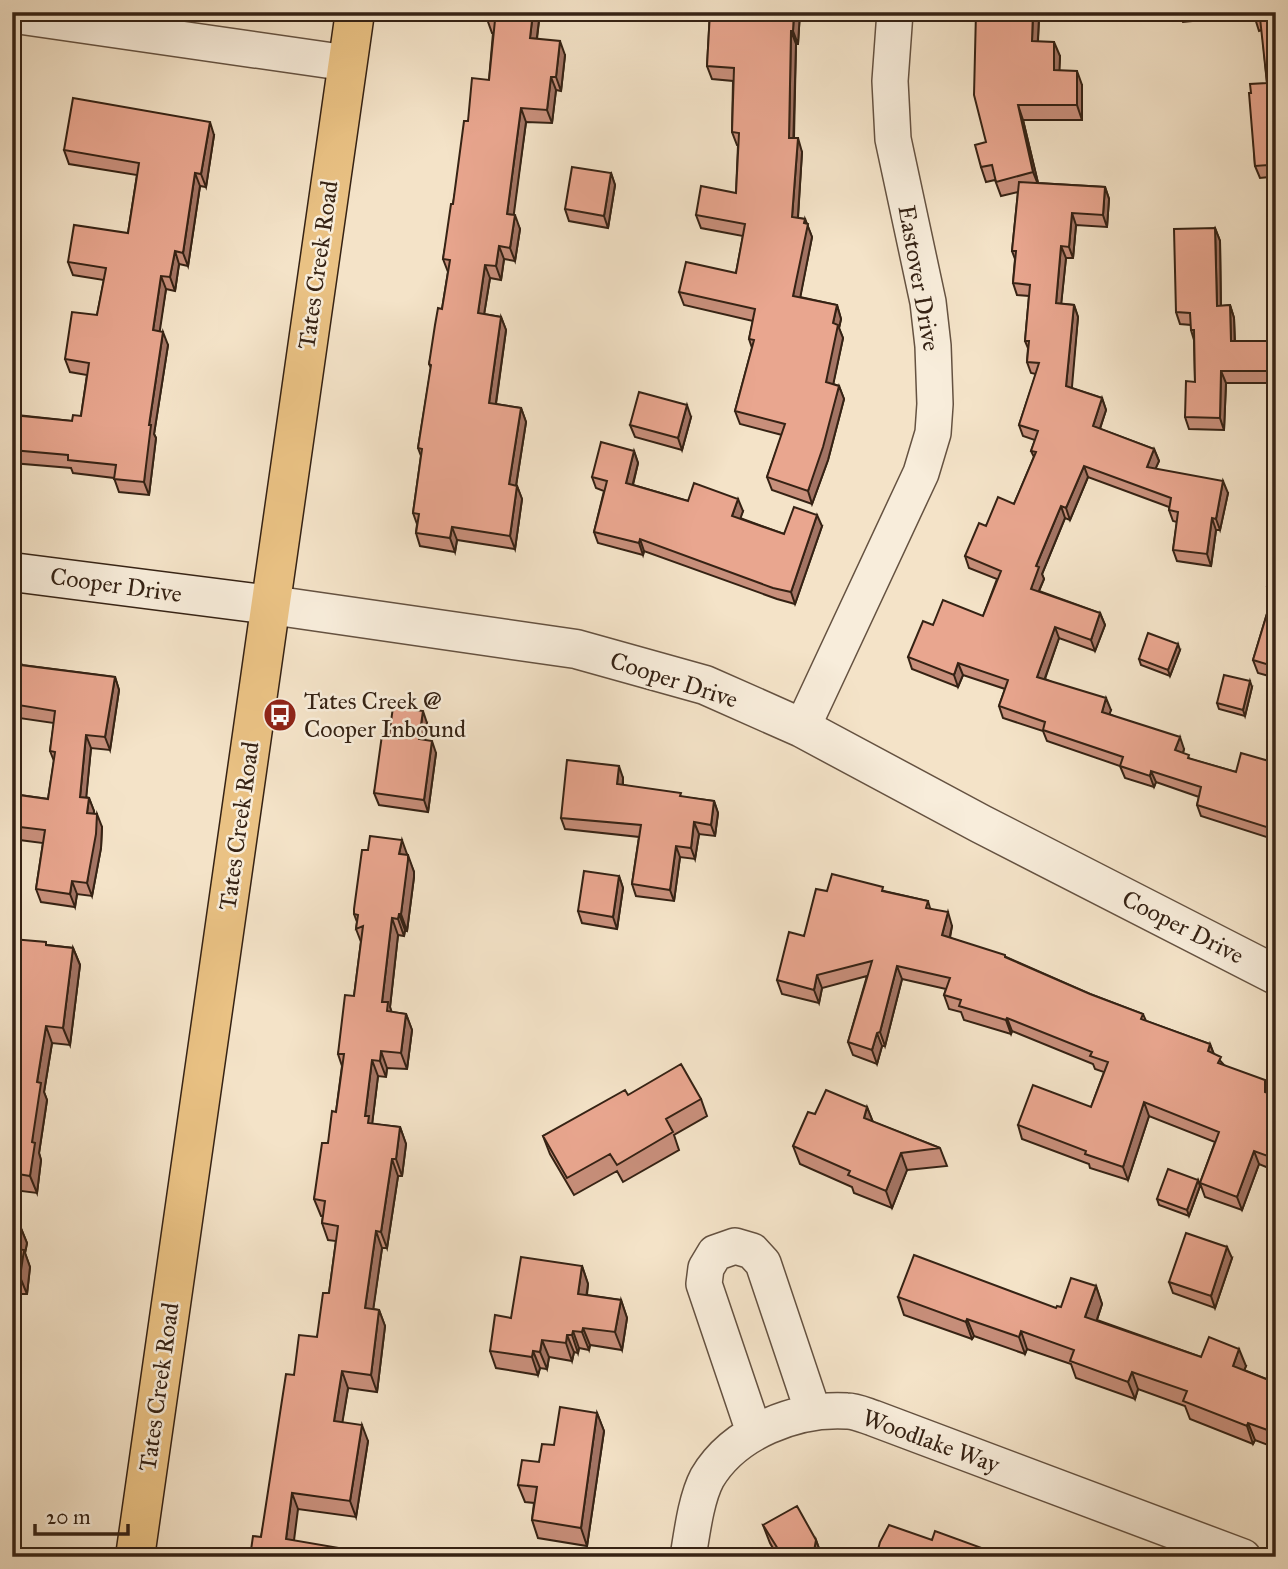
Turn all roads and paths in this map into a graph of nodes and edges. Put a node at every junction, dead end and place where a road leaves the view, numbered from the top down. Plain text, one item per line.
1 (355, 12) edge
2 (895, 12) edge
3 (12, 15) edge
4 (346, 63) junction
5 (12, 572) edge
6 (271, 605) junction
7 (802, 727) junction
8 (1276, 975) edge
9 (813, 1412) junction
10 (754, 1433) junction
11 (135, 1557) edge
12 (688, 1557) edge
13 (1243, 1557) edge

1 - 4 main road, Tates Creek Road
2 - 7 street, Eastover Drive
3 - 4 street
4 - 6 main road, Tates Creek Road
5 - 6 street, Cooper Drive
6 - 7 street, Cooper Drive
6 - 11 main road, Tates Creek Road
7 - 8 street, Cooper Drive
9 - 10 street, Woodlake Way
9 - 10 street
9 - 13 street, Woodlake Way
10 - 12 street, Woodlake Way

